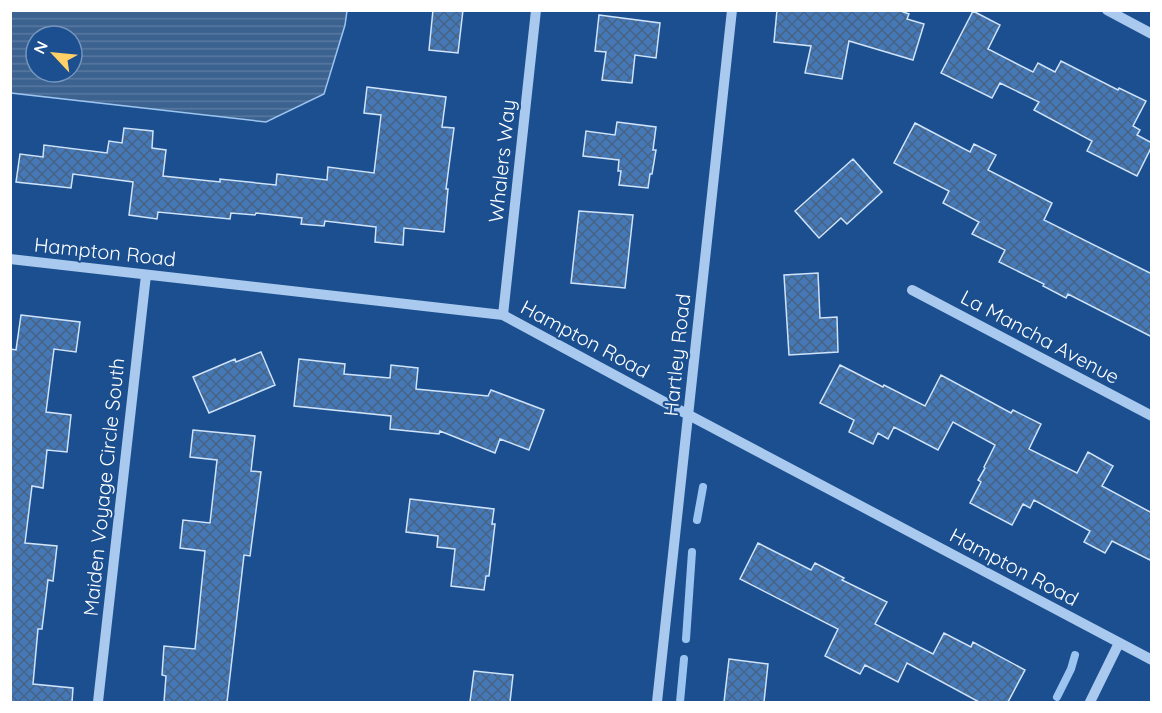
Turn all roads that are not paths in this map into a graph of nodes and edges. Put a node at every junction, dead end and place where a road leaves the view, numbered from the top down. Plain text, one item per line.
1 (536, 10) edge
2 (732, 10) edge
3 (1107, 10) edge
4 (1152, 34) edge
5 (10, 260) edge
6 (146, 275) junction
7 (912, 290) dead end
8 (504, 315) junction
9 (689, 414) junction
10 (1152, 416) edge
11 (1119, 643) junction
12 (1152, 660) edge
13 (98, 702) edge
14 (657, 702) edge
15 (1090, 702) edge

1 - 8 street, Whalers Way
2 - 9 street, Hartley Road
3 - 4 street
5 - 6 street, Hampton Road
6 - 8 street, Hampton Road
6 - 13 street, Maiden Voyage Circle South
7 - 10 street, La Mancha Avenue
8 - 9 street, Hampton Road
9 - 11 street, Hampton Road
9 - 14 street, Hartley Road
11 - 12 street, Hampton Road
11 - 15 street

